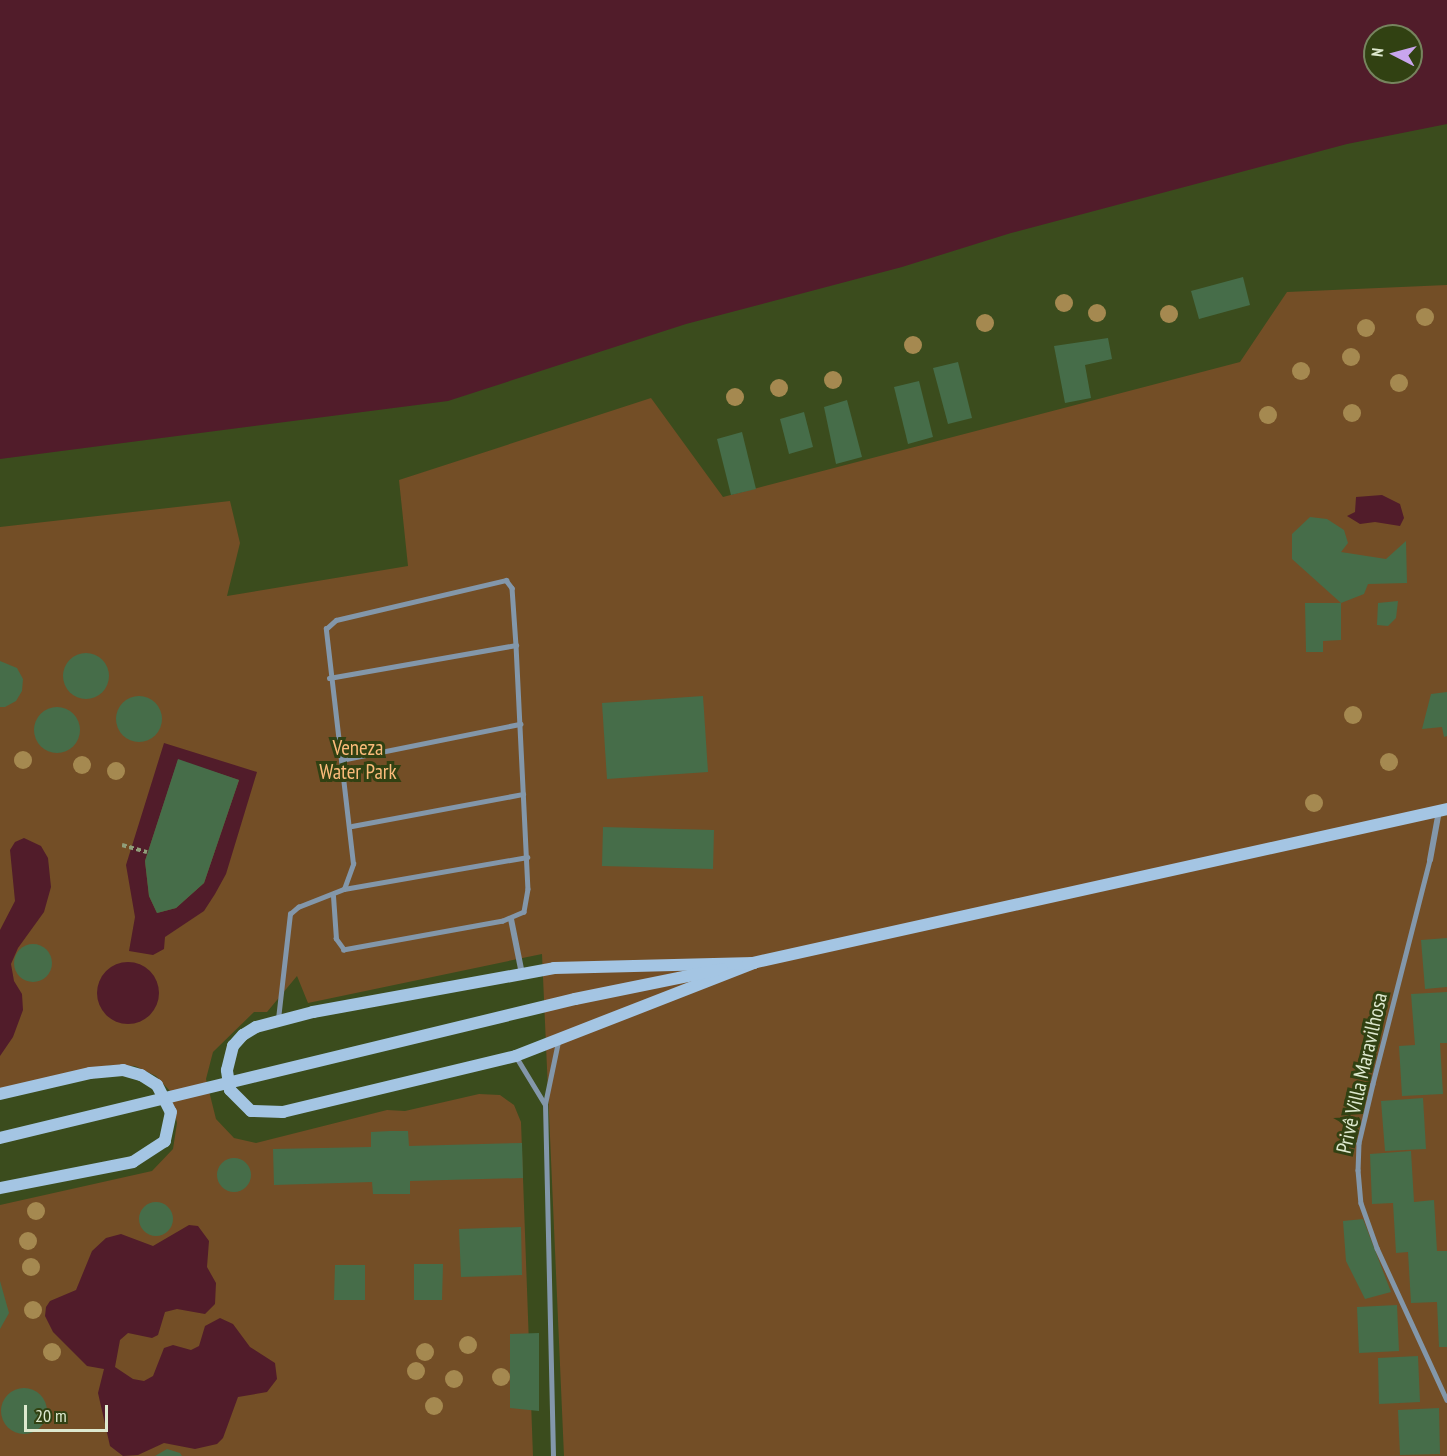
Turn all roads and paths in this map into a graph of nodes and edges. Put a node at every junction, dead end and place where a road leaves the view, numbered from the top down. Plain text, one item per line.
1 (516, 645) junction
2 (329, 678) junction
3 (520, 724) junction
4 (341, 760) junction
5 (523, 794) junction
6 (1443, 810) edge
7 (352, 826) junction
8 (122, 845) dead end
9 (147, 852) dead end
10 (526, 857) junction
11 (1430, 860) joint
12 (344, 889) junction
13 (333, 897) junction
14 (511, 919) junction
15 (754, 963) junction
16 (522, 974) junction
17 (278, 1021) junction
18 (558, 1042) junction
19 (516, 1056) junction
20 (0, 1094) edge
21 (545, 1104) junction
22 (0, 1138) edge
23 (0, 1188) edge
24 (1447, 1401) edge
25 (553, 1456) edge

1 - 2 lane
1 - 2 lane
1 - 3 lane
2 - 4 lane
3 - 4 lane
3 - 5 lane
4 - 7 lane
5 - 7 lane
5 - 10 lane
6 - 11 street, Privê Villa Maravilhosa
6 - 15 main road
7 - 12 lane
8 - 9 path
10 - 12 lane
10 - 14 lane
11 - 24 lane, Privê Villa Maravilhosa
12 - 13 lane
13 - 14 lane
13 - 17 lane
14 - 16 street
15 - 16 main road
15 - 18 main road
15 - 22 main road, bridge
16 - 17 main road
17 - 19 main road
18 - 19 main road
18 - 21 lane
19 - 21 lane
20 - 23 main road
21 - 25 lane

